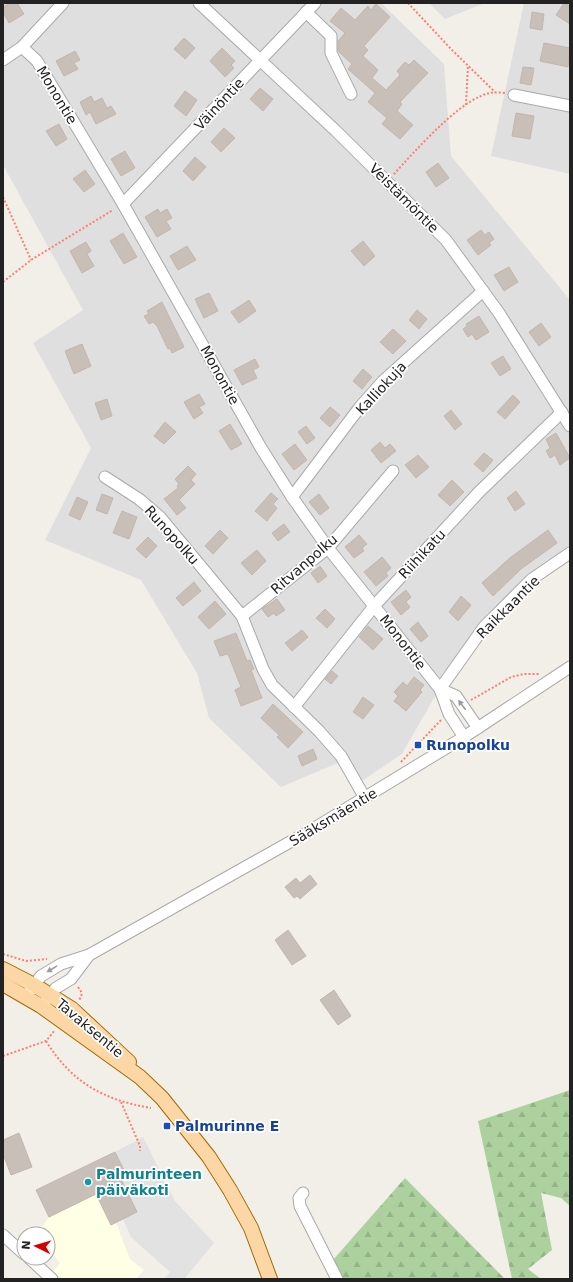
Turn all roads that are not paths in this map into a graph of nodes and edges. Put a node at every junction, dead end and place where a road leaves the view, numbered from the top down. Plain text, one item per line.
1 (63, 3) edge
2 (199, 3) edge
3 (315, 3) edge
4 (306, 12) junction
5 (22, 47) junction
6 (3, 60) edge
7 (260, 61) junction
8 (351, 94) dead end
9 (514, 95) road end
10 (570, 106) edge
11 (123, 204) junction
12 (483, 291) junction
13 (562, 412) junction
14 (570, 426) edge
15 (393, 472) dead end
16 (105, 477) dead end
17 (292, 497) junction
18 (328, 548) junction
19 (570, 553) edge
20 (375, 605) junction
21 (242, 616) junction
22 (570, 667) edge
23 (440, 689) junction
24 (294, 707) junction
25 (478, 728) junction
26 (464, 737) junction
27 (365, 798) junction
28 (89, 955) junction
29 (3, 969) edge
30 (3, 984) edge
31 (30, 991) junction
32 (50, 994) junction
33 (42, 1006) junction
34 (140, 1077) junction
35 (303, 1193) dead end
36 (3, 1235) edge
37 (16, 1247) edge
38 (38, 1266) edge
39 (52, 1279) edge
40 (270, 1279) edge
41 (337, 1279) edge

1 - 5 street
2 - 7 street, Veistämöntie
3 - 4 street, Väinöntie
4 - 7 street, Väinöntie
4 - 8 street
5 - 6 street
5 - 11 street, Monontie
7 - 11 street, Väinöntie
7 - 12 street, Veistämöntie
9 - 10 street
11 - 17 street, Monontie
12 - 13 street, Veistämöntie
12 - 17 street, Kalliokuja
13 - 14 street, Veistämöntie
13 - 20 street, Riihikatu
15 - 18 street, Ritvanpolku
16 - 21 street, Runopolku
17 - 18 street, Monontie
18 - 20 street, Monontie
18 - 21 street, Ritvanpolku
19 - 23 street, Raikkaantie
20 - 23 street, Monontie
20 - 24 street, Riihikatu
21 - 24 street, Runopolku
22 - 25 street, Sääksmäentie
25 -> 23 street, Monontie
23 - 26 street, Monontie
24 - 27 street, Runopolku
25 - 26 street, Sääksmäentie
26 - 27 street, Sääksmäentie
27 - 28 street, Sääksmäentie
28 -> 31 street, Sääksmäentie
28 - 32 street, Sääksmäentie
29 - 31 main road
30 - 31 main road
31 - 32 main road, Tavaksentie
31 - 33 main road
32 - 33 street, Sääksmäentie
32 - 34 main road, Tavaksentie
33 - 34 main road, Tavaksentie
34 - 40 main road, Tavaksentie
35 - 41 street
36 - 37 street
38 - 39 street

